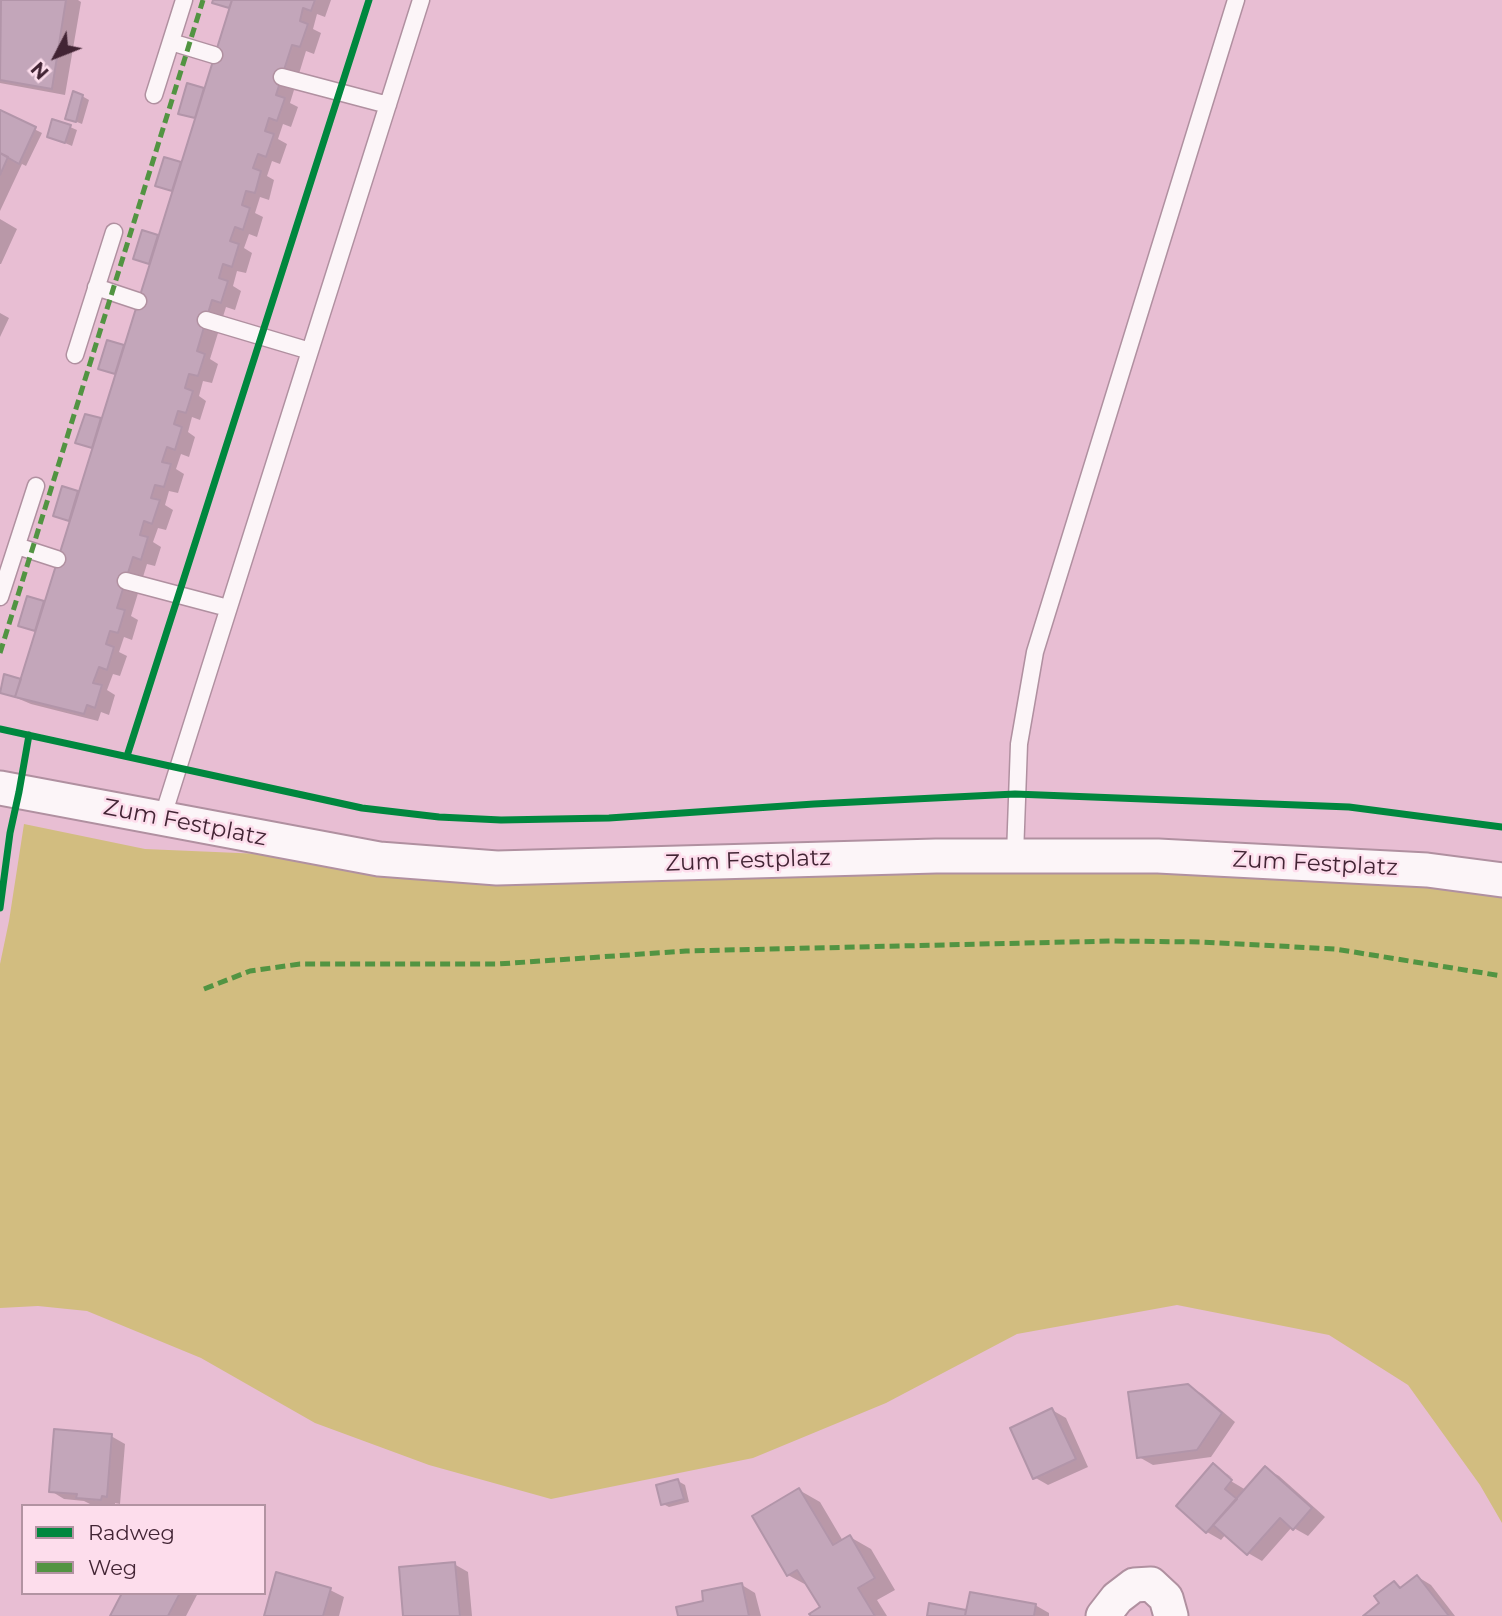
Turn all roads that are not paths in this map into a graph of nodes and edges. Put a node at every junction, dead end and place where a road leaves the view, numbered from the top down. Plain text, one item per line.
1 (184, 0) edge
2 (421, 0) edge
3 (1236, 0) edge
4 (171, 42) junction
5 (214, 55) dead end
6 (282, 76) dead end
7 (154, 95) dead end
8 (387, 105) junction
9 (114, 232) dead end
10 (96, 287) junction
11 (138, 301) dead end
12 (206, 320) dead end
13 (310, 351) junction
14 (75, 355) dead end
15 (36, 486) dead end
16 (17, 546) junction
17 (57, 559) dead end
18 (126, 581) dead end
19 (0, 597) edge
20 (228, 608) junction
21 (0, 788) edge
22 (162, 818) junction
23 (1015, 855) junction
24 (1502, 880) edge
25 (1103, 1616) edge
26 (1171, 1616) edge

1 - 4 lane
2 - 8 lane
3 - 23 lane
4 - 5 lane
4 - 7 lane
6 - 8 lane
8 - 13 lane
9 - 10 lane
10 - 11 lane
10 - 14 lane
12 - 13 lane
13 - 20 lane
15 - 16 lane
16 - 17 lane
16 - 19 lane
18 - 20 lane
20 - 22 lane
21 - 22 street, Zum Festplatz
22 - 23 street, Zum Festplatz
23 - 24 street, Zum Festplatz
25 - 26 street

